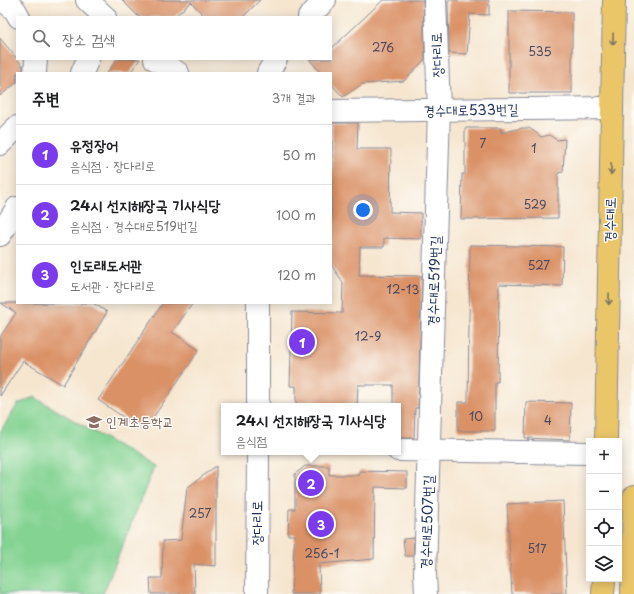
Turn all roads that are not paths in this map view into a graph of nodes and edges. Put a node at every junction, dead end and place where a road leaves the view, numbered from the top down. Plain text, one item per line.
1 (3, 0) edge
2 (87, 0) edge
3 (325, 0) edge
4 (435, 0) edge
5 (614, 0) edge
6 (18, 16) edge
7 (104, 16) edge
8 (310, 16) edge
9 (36, 60) edge
10 (88, 60) edge
11 (157, 60) edge
12 (275, 60) edge
13 (35, 72) edge
14 (82, 72) edge
15 (176, 72) edge
16 (269, 72) edge
17 (612, 108) junction
18 (439, 110) junction
19 (332, 111) edge
20 (16, 128) edge
21 (0, 144) edge
22 (16, 210) edge
23 (0, 235) edge
24 (258, 304) edge
25 (258, 403) edge
26 (606, 438) edge
27 (401, 450) edge
28 (429, 451) junction
29 (586, 453) edge
30 (258, 455) edge
31 (634, 497) edge
32 (604, 582) edge
33 (257, 594) edge
34 (426, 594) edge
35 (603, 594) edge
36 (632, 594) edge

1 - 6 street
2 - 7 street
3 - 8 street
4 - 18 street, 장다리로
5 -> 17 main road, 경수대로
9 - 13 street
10 - 14 street
11 - 15 street
12 - 16 street
17 - 18 street, 경수대로533번길
17 -> 26 main road, 경수대로
18 - 19 street, 경수대로533번길
18 - 28 street, 경수대로519번길
20 - 21 street
22 - 23 street
24 - 25 street
27 - 28 street
28 - 29 street
28 - 34 street, 경수대로507번길
30 - 33 street, 장다리로
31 - 36 main road
32 - 35 main road

